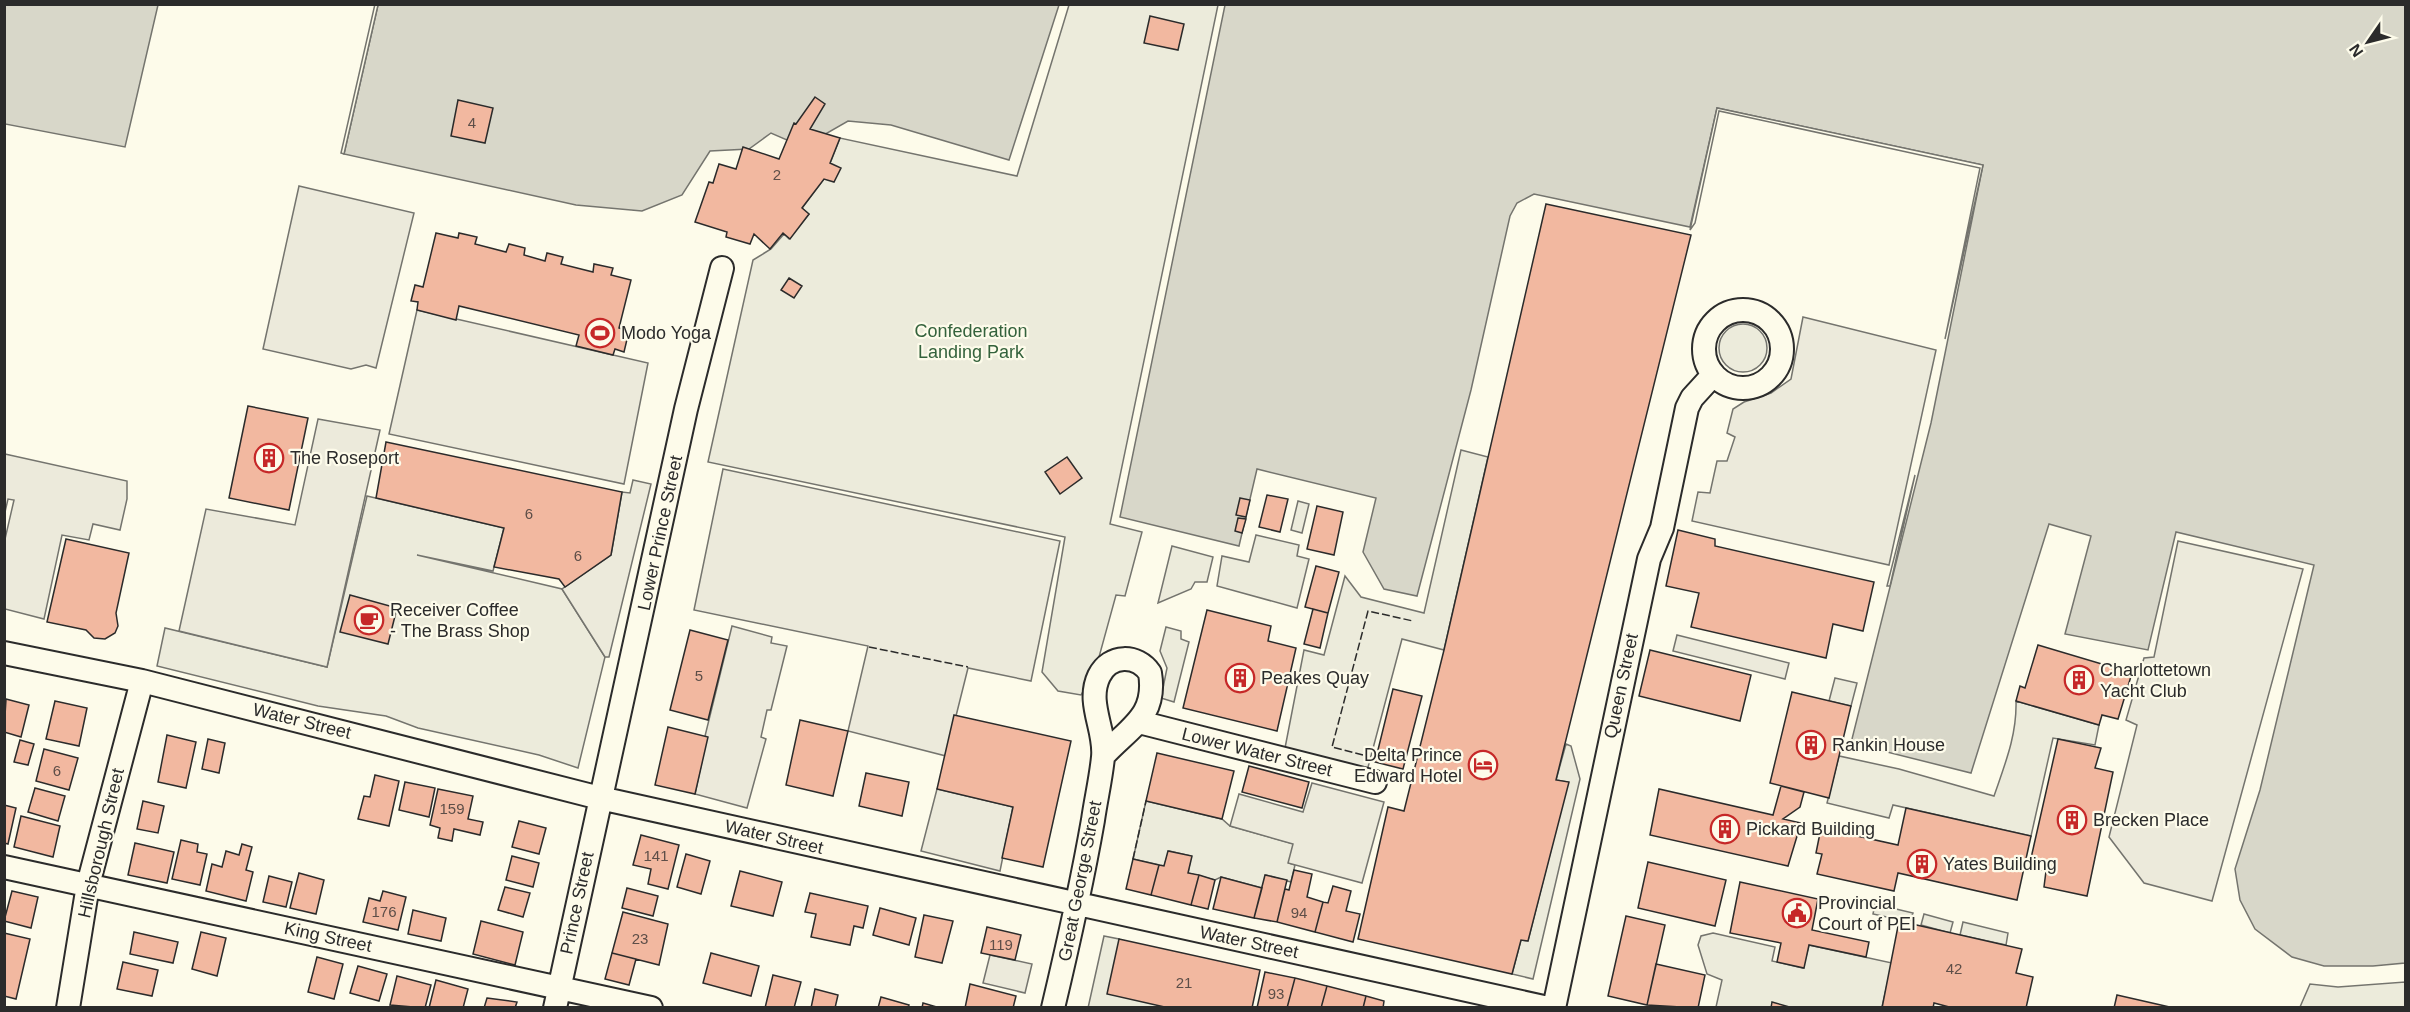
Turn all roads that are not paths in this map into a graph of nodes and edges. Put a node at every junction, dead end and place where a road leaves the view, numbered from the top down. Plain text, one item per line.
1 (722, 268) dead end
2 (1713, 375) dead end
3 (4, 653) edge
4 (142, 681) junction
5 (1139, 722) junction
6 (1104, 755) junction
7 (1376, 782) dead end
8 (600, 798) junction
9 (4, 867) edge
10 (88, 885) junction
11 (1078, 905) junction
12 (558, 997) edge
13 (68, 1008) edge
14 (651, 1008) edge
15 (1053, 1008) edge
16 (1548, 1008) edge
17 (1554, 1008) edge

1 - 8 street, Lower Prince Street
2 - 17 street, Queen Street
3 - 4 street, Water Street
4 - 8 street, Water Street
4 - 10 street, Hillsborough Street
5 - 6 street, Great George Street
5 - 6 street, Great George Street
5 - 7 street, Lower Water Street
6 - 11 street, Great George Street
8 - 11 street, Water Street
8 - 12 street, Prince Street
9 - 10 street, King Street
10 - 12 street, King Street
10 - 13 street, Hillsborough Street
11 - 15 street, Great George Street
11 - 16 street, Water Street
12 - 14 street, King Street

